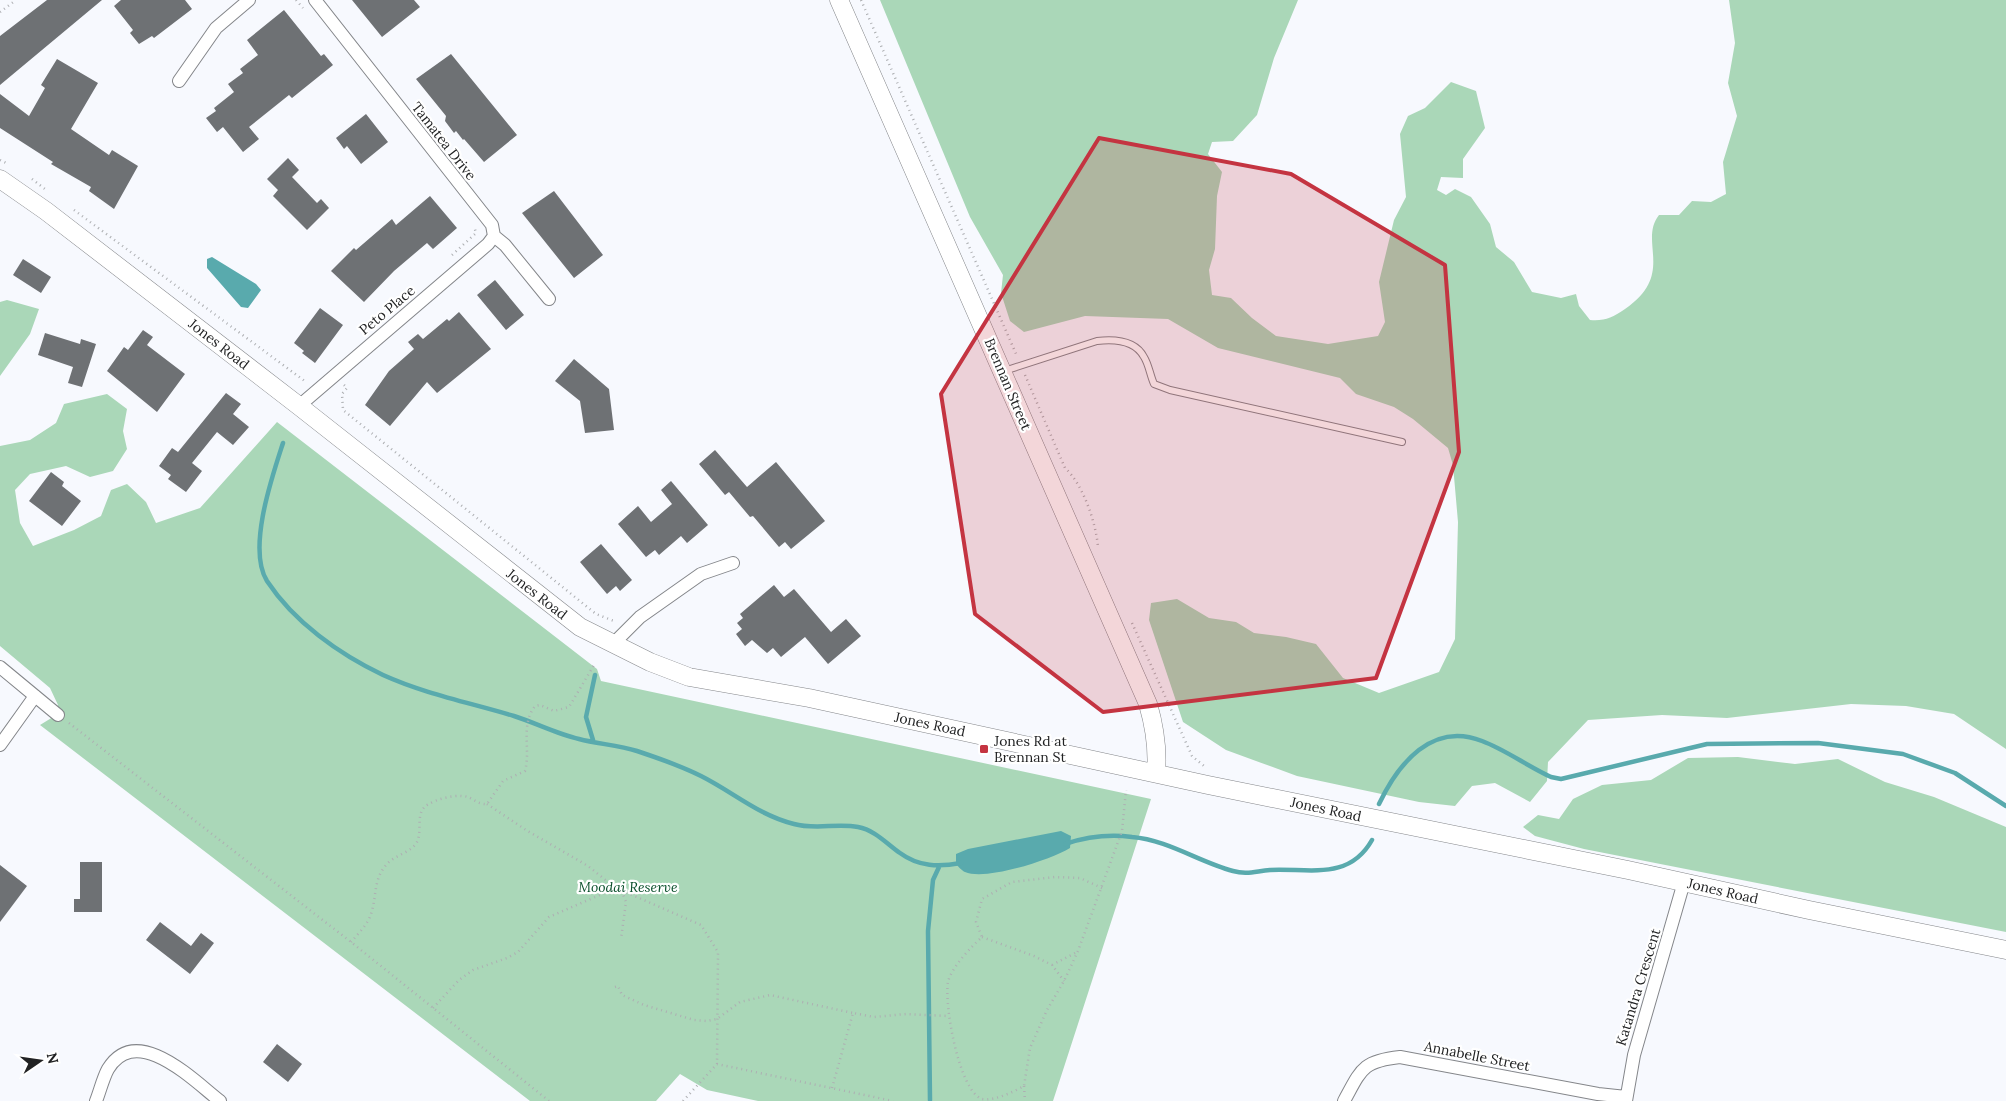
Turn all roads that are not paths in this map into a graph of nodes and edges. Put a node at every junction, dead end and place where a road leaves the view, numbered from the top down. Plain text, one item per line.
1 (249, 0) edge
2 (315, 0) edge
3 (839, 0) edge
4 (179, 81) dead end
5 (6, 173) edge
6 (494, 236) junction
7 (549, 299) dead end
8 (1002, 372) junction
9 (294, 403) junction
10 (1402, 442) dead end
11 (733, 563) dead end
12 (612, 645) junction
13 (0, 667) edge
14 (36, 696) junction
15 (58, 715) road end
16 (0, 745) edge
17 (1156, 773) junction
18 (1684, 882) junction
19 (2006, 950) edge
20 (1626, 1099) edge
21 (96, 1101) edge
22 (220, 1101) edge
23 (1344, 1101) edge

1 - 4 street
2 - 6 street, Tamatea Drive
3 - 8 street, Brennan Street
5 - 9 street, Jones Road
6 - 7 street, Tamatea Drive
6 - 9 street, Peto Place
8 - 10 lane
8 - 17 street, Brennan Street
9 - 12 street, Jones Road
11 - 12 street
12 - 17 street, Jones Road
13 - 14 street
14 - 15 street
14 - 16 street
17 - 18 street, Jones Road
18 - 19 street, Jones Road
18 - 20 street, Katandra Crescent
20 - 23 street, Annabelle Street
21 - 22 street

